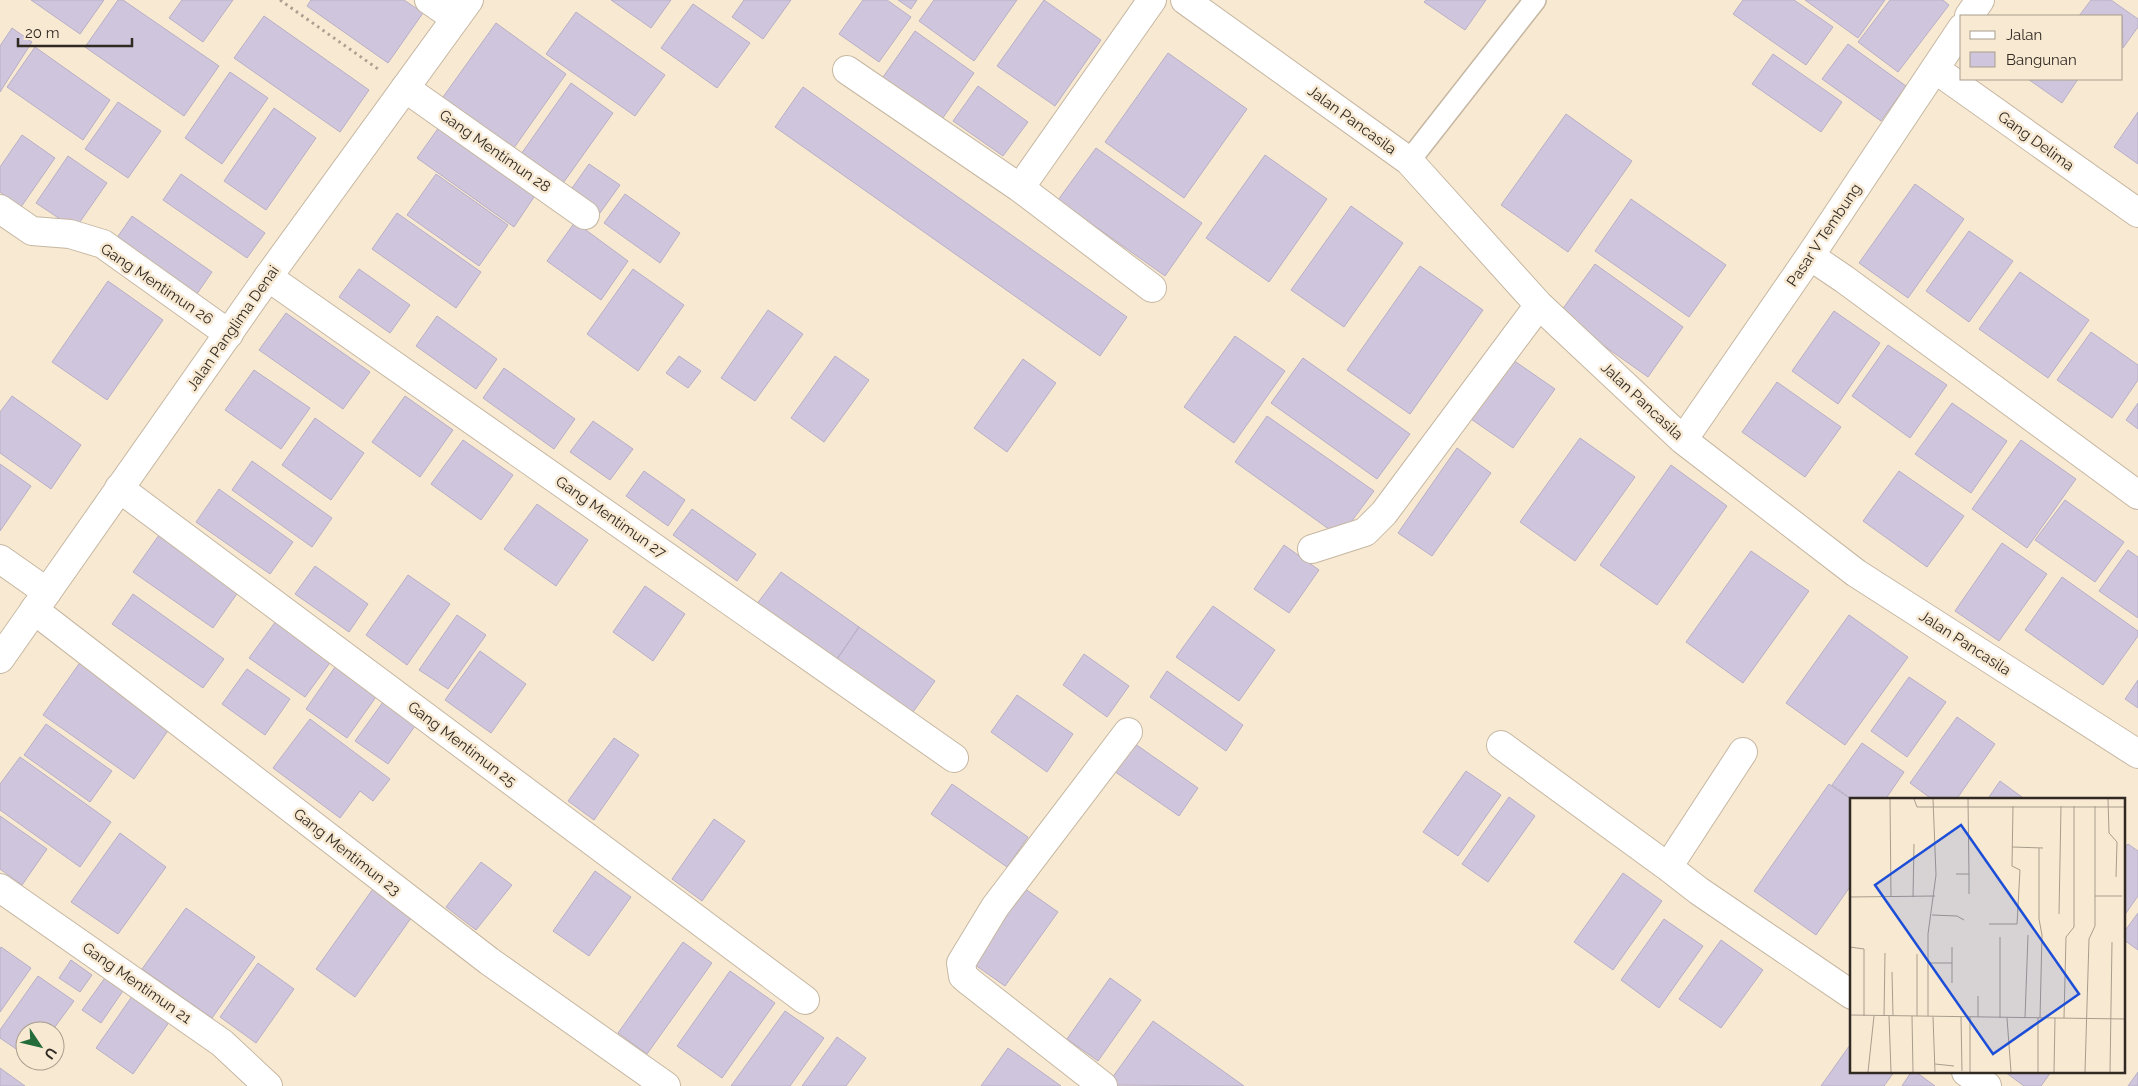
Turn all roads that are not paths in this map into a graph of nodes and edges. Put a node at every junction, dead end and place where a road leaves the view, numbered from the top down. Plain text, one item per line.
1 (429, 0) edge
2 (1152, 0) edge
3 (1185, 0) edge
4 (1535, 0) edge
5 (1980, 0) edge
6 (462, 9) edge
7 (1971, 15) edge
8 (1960, 31) edge
9 (1935, 69) junction
10 (847, 70) dead end
11 (405, 88) junction
12 (1409, 161) junction
13 (1020, 188) junction
14 (0, 210) edge
15 (2138, 212) edge
16 (585, 215) dead end
17 (1810, 256) junction
18 (268, 277) junction
19 (1152, 288) dead end
20 (1539, 305) junction
21 (229, 334) junction
22 (1683, 440) junction
23 (119, 488) junction
24 (2138, 495) edge
25 (1312, 549) dead end
26 (0, 559) edge
27 (41, 601) junction
28 (0, 659) edge
29 (1128, 732) dead end
30 (1501, 745) dead end
31 (1743, 752) dead end
32 (2138, 754) edge
33 (954, 758) dead end
34 (1668, 867) junction
35 (0, 888) edge
36 (1850, 994) edge
37 (805, 1000) dead end
38 (1969, 1074) edge
39 (268, 1086) edge
40 (666, 1086) edge
41 (1103, 1086) edge
42 (1986, 1086) edge

1 - 6 street
2 - 13 street
3 - 12 street, Jalan Pancasila
4 - 12 lane
5 - 7 street
6 - 11 street, Jalan Panglima Denai
8 - 9 street, Pasar V Tembung
9 - 15 street, Gang Delima
9 - 17 street, Pasar V Tembung
10 - 13 street
11 - 16 street, Gang Mentimun 28
11 - 18 street, Jalan Panglima Denai
12 - 20 street, Jalan Pancasila
13 - 19 street
14 - 21 street, Gang Mentimun 26
17 - 22 street, Pasar V Tembung
17 - 24 street
18 - 21 street, Jalan Panglima Denai
18 - 33 street, Gang Mentimun 27
20 - 22 street, Jalan Pancasila
20 - 25 street
21 - 23 street, Jalan Panglima Denai
22 - 32 street, Jalan Pancasila
23 - 27 street, Jalan Panglima Denai
23 - 37 street, Gang Mentimun 25
26 - 27 street, Gang Mentimun 23
27 - 28 street, Jalan Panglima Denai
27 - 40 street, Gang Mentimun 23
29 - 41 street
30 - 34 street
31 - 34 street
34 - 36 street
35 - 39 street, Gang Mentimun 21
38 - 42 street

